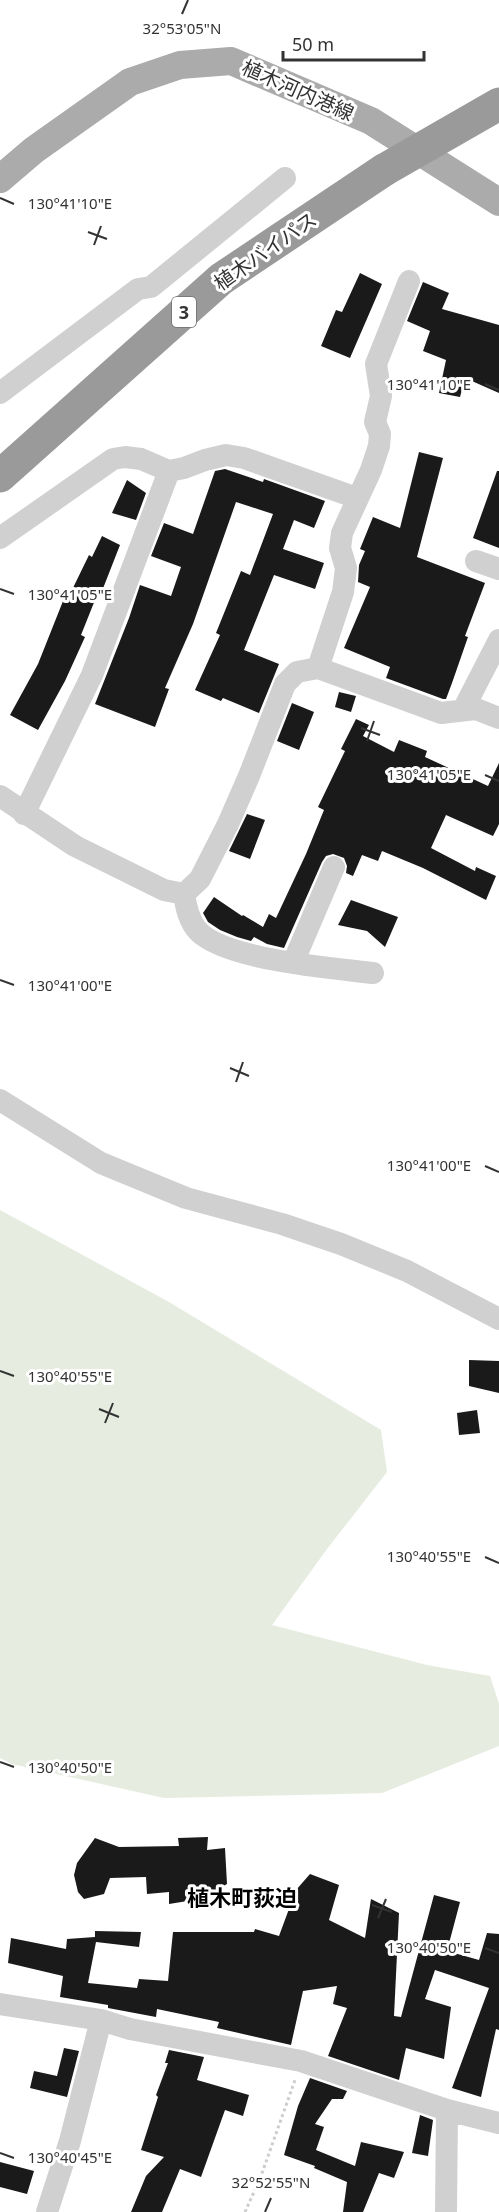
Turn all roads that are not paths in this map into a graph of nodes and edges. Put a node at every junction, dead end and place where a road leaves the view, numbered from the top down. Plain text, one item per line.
1 (499, 104) edge
2 (285, 178) dead end
3 (0, 179) edge
4 (499, 202) edge
5 (409, 281) dead end
6 (0, 393) edge
7 (169, 471) junction
8 (0, 476) edge
9 (357, 498) junction
10 (0, 538) edge
11 (476, 561) dead end
12 (499, 570) edge
13 (499, 640) edge
14 (318, 668) junction
15 (463, 710) junction
16 (499, 718) edge
17 (0, 796) edge
18 (24, 814) junction
19 (333, 867) dead end
20 (184, 894) junction
21 (293, 963) junction
22 (373, 973) dead end
23 (0, 1100) edge
24 (499, 1318) edge
25 (0, 2004) edge
26 (101, 2020) junction
27 (447, 2110) junction
28 (499, 2123) edge
29 (47, 2212) edge
30 (446, 2212) edge

1 - 8 highway, 植木バイパス / 3, bridge
2 - 6 street
3 - 4 main road, 植木河内港線
5 - 9 street
7 - 9 street
7 - 10 street
7 - 18 street
9 - 14 street
11 - 12 street
13 - 15 street
14 - 15 street
14 - 20 street
15 - 16 street
17 - 18 street
18 - 20 street
19 - 21 street
20 - 21 street
21 - 22 street
23 - 24 street
25 - 26 street
26 - 27 street
26 - 29 street
27 - 28 street
27 - 30 street

